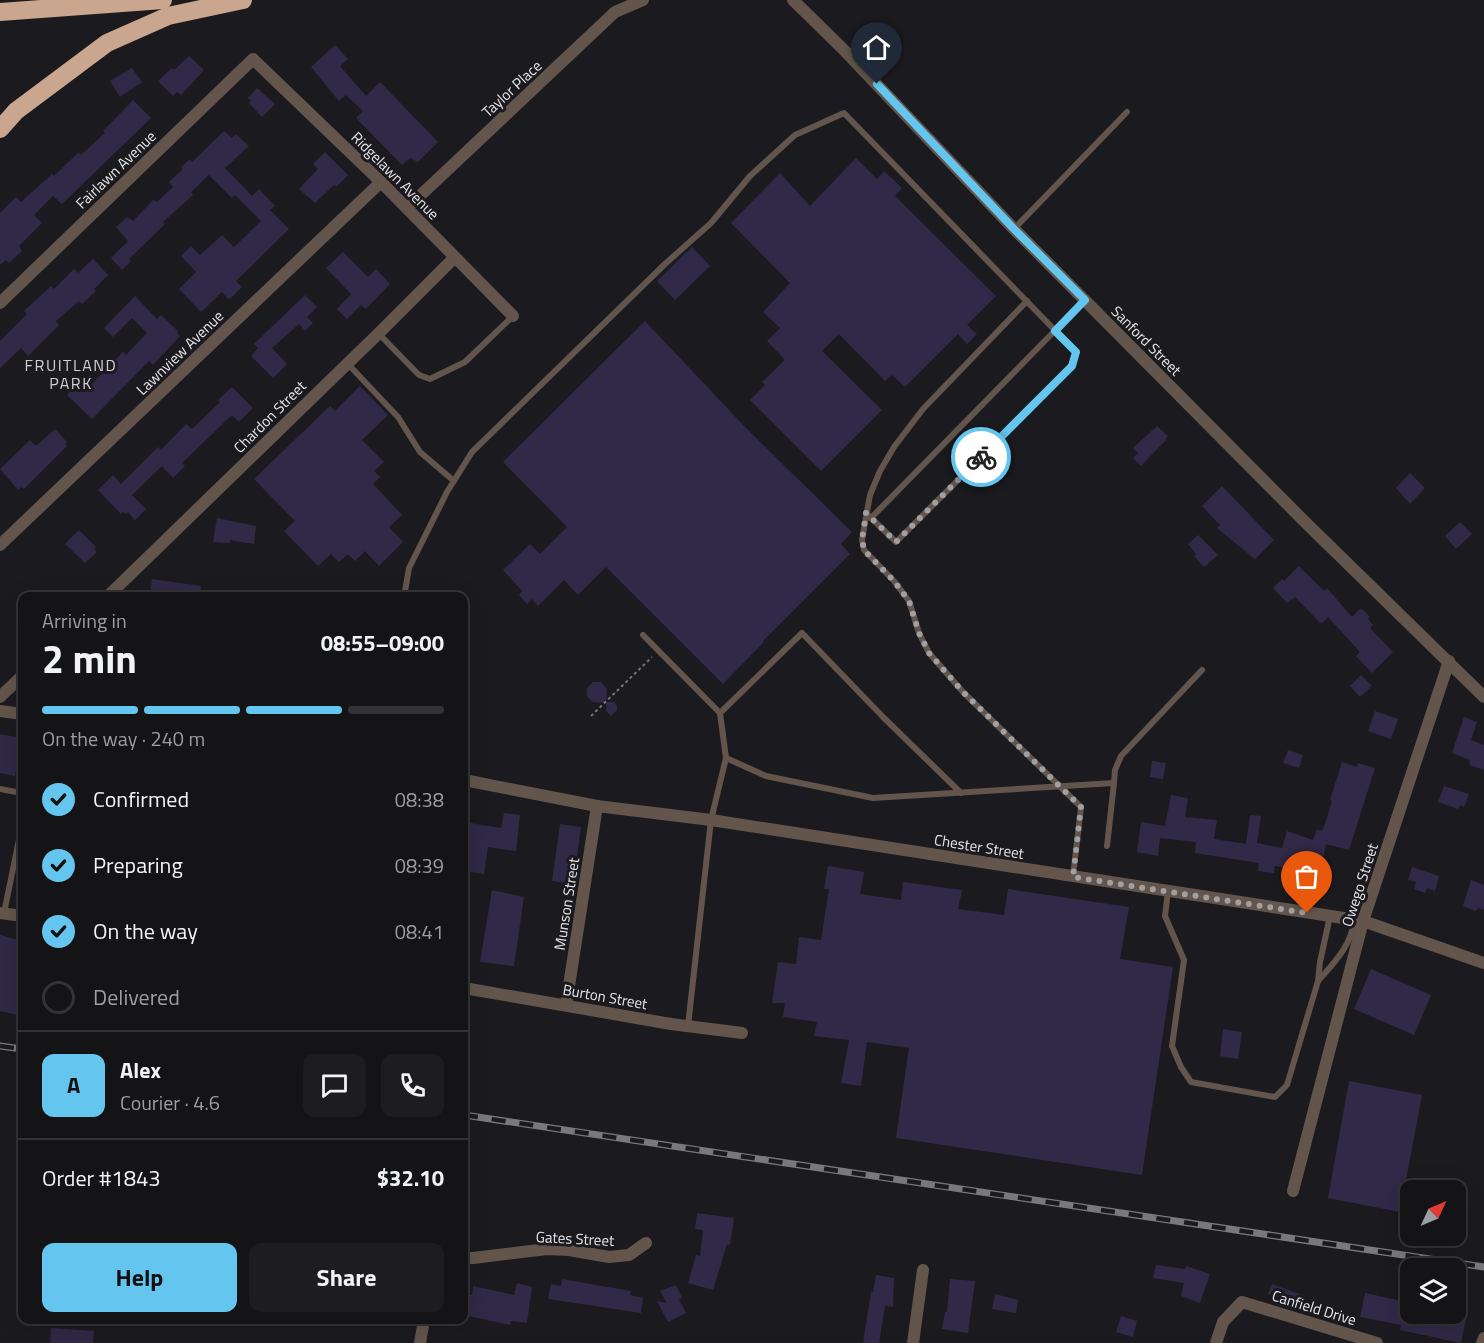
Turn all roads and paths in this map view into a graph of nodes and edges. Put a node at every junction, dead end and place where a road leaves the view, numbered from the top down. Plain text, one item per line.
1 (163, 0) edge
2 (243, 0) edge
3 (643, 0) edge
4 (793, 0) edge
5 (0, 12) edge
6 (253, 59) joint
7 (1127, 112) dead end
8 (0, 129) edge
9 (381, 182) junction
10 (407, 208) junction
11 (1014, 229) junction
12 (454, 258) junction
13 (1085, 300) junction
14 (1027, 301) junction
15 (0, 303) edge
16 (513, 316) joint
17 (1055, 331) junction
18 (378, 334) junction
19 (347, 363) junction
20 (454, 481) junction
21 (869, 516) junction
22 (0, 545) edge
23 (112, 592) edge
24 (405, 592) edge
25 (643, 635) dead end
26 (658, 651) junction
27 (1449, 661) junction
28 (1202, 670) dead end
29 (18, 680) edge
30 (0, 697) edge
31 (1484, 697) edge
32 (0, 711) edge
33 (18, 713) edge
34 (720, 713) junction
35 (591, 716) dead end
36 (726, 758) junction
37 (468, 781) edge
38 (1114, 783) junction
39 (1060, 786) junction
40 (0, 789) edge
41 (18, 792) edge
42 (961, 793) junction
43 (597, 806) junction
44 (711, 820) junction
45 (18, 843) edge
46 (1107, 846) dead end
47 (1073, 877) junction
48 (1168, 891) junction
49 (2, 913) edge
50 (18, 915) edge
51 (1330, 916) junction
52 (1359, 920) junction
53 (1484, 963) edge
54 (1317, 981) junction
55 (468, 989) edge
56 (567, 1005) junction
57 (688, 1026) junction
58 (742, 1034) dead end
59 (1293, 1191) dead end
60 (646, 1244) dead end
61 (468, 1258) edge
62 (923, 1270) dead end
63 (423, 1324) edge
64 (1484, 1338) edge
65 (420, 1343) edge
66 (913, 1343) edge
67 (1216, 1343) edge
68 (1377, 1343) edge
69 (1482, 1343) edge

1 - 5 highway
2 - 8 highway
3 - 10 street, Taylor Place
4 - 11 street, Sanford Street
6 - 9 street, Ridgelawn Avenue
6 - 15 street, Fairlawn Avenue
7 - 11 lane
9 - 10 street, Ridgelawn Avenue
9 - 22 street, Lawnview Avenue
10 - 12 street, Ridgelawn Avenue
11 - 13 street, Sanford Street
12 - 16 street, Ridgelawn Avenue
12 - 18 street, Chardon Street
13 - 17 lane
13 - 27 street, Sanford Street
14 - 17 lane
14 - 20 lane
14 - 21 lane
16 - 18 lane
17 - 21 lane
17 - 21 lane
18 - 19 street, Chardon Street
19 - 20 lane
19 - 23 street, Chardon Street
20 - 24 lane
21 - 39 lane
25 - 26 lane
26 - 34 lane
26 - 35 path
27 - 31 street, Sanford Street
27 - 52 street, Owego Street
28 - 38 lane
29 - 30 street
32 - 33 street
34 - 36 lane
34 - 42 lane
36 - 42 lane
36 - 44 lane
37 - 43 street, Chester Street
38 - 39 lane
38 - 46 lane
39 - 42 lane
39 - 47 lane
40 - 41 lane
43 - 44 street, Chester Street
43 - 56 street, Munson Street
44 - 47 street, Chester Street
44 - 57 lane
45 - 49 lane
47 - 48 street, Chester Street
48 - 51 street, Chester Street
48 - 54 lane
49 - 50 street
51 - 52 street, Chester Street
51 - 54 lane
52 - 53 street, Chester Street
52 - 54 lane
52 - 59 street, Owego Street
55 - 56 street, Burton Street
56 - 57 street, Burton Street
57 - 58 street, Burton Street
60 - 61 street, Gates Street
62 - 66 street
63 - 65 street
64 - 69 street
67 - 68 street, Canfield Drive

